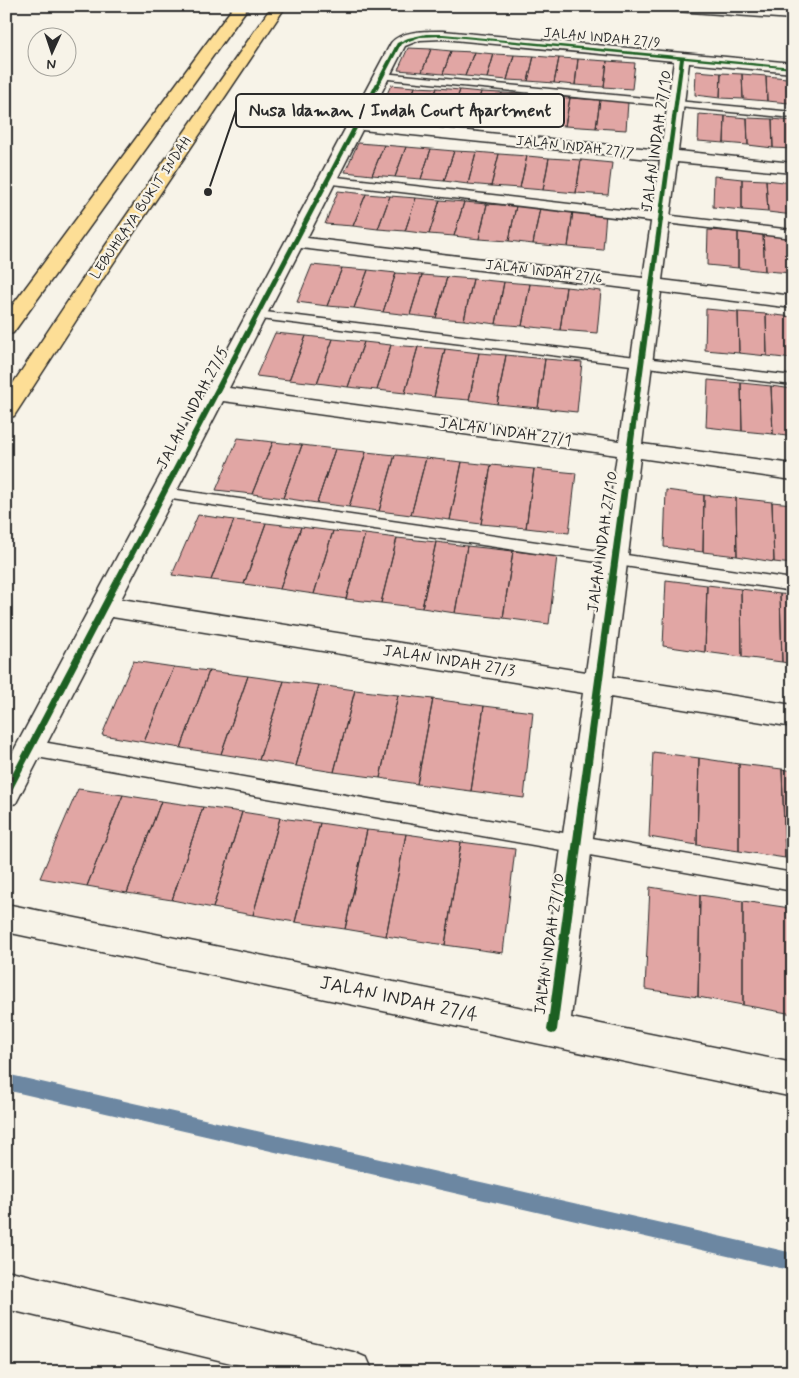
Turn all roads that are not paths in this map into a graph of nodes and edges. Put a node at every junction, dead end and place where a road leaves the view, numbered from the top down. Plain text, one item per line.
1 (242, 6) edge
2 (279, 6) edge
3 (661, 6) edge
4 (793, 15) edge
5 (409, 38) joint
6 (682, 57) junction
7 (793, 68) edge
8 (382, 76) junction
9 (676, 104) junction
10 (793, 115) edge
11 (357, 125) junction
12 (669, 156) junction
13 (793, 168) edge
14 (328, 180) junction
15 (660, 218) junction
16 (793, 234) edge
17 (295, 242) junction
18 (652, 285) junction
19 (793, 302) edge
20 (257, 315) junction
21 (6, 329) edge
22 (641, 362) junction
23 (793, 381) edge
24 (216, 393) junction
25 (6, 411) edge
26 (629, 450) junction
27 (793, 472) edge
28 (164, 493) junction
29 (615, 559) junction
30 (793, 585) edge
31 (104, 606) junction
32 (598, 685) junction
33 (793, 716) edge
34 (30, 748) junction
35 (6, 794) edge
36 (577, 844) junction
37 (793, 882) edge
38 (6, 918) edge
39 (552, 1030) junction
40 (793, 1080) edge
41 (6, 1289) edge
42 (353, 1372) edge

1 - 21 highway
2 - 25 highway, LEBUHRAYA BUKIT INDAH
3 - 4 street
5 - 6 street, JALAN INDAH 27/9
5 - 8 street, JALAN INDAH 27/5
6 - 7 street, JALAN INDAH 27/9
6 - 9 street, JALAN INDAH 27/10
8 - 9 lane
8 - 11 street, JALAN INDAH 27/5
9 - 10 lane
9 - 12 street, JALAN INDAH 27/10
11 - 12 street, JALAN INDAH 27/7
11 - 14 street, JALAN INDAH 27/5
12 - 13 street, JALAN INDAH 27/7
12 - 15 street, JALAN INDAH 27/10
14 - 15 lane
14 - 17 street, JALAN INDAH 27/5
15 - 16 lane
15 - 18 street, JALAN INDAH 27/10
17 - 18 street, JALAN INDAH 27/6
17 - 20 street, JALAN INDAH 27/5
18 - 19 street, JALAN INDAH 27/6
18 - 22 street, JALAN INDAH 27/10
20 - 22 lane
20 - 24 street, JALAN INDAH 27/5
22 - 23 lane
22 - 26 street, JALAN INDAH 27/10
24 - 26 street, JALAN INDAH 27/1
24 - 28 street, JALAN INDAH 27/5
26 - 27 street, JALAN INDAH 27/1
26 - 29 street, JALAN INDAH 27/10
28 - 29 lane
28 - 31 street, JALAN INDAH 27/5
29 - 30 lane
29 - 32 street, JALAN INDAH 27/10
31 - 32 street, JALAN INDAH 27/3
31 - 34 street, JALAN INDAH 27/5
32 - 33 street, JALAN INDAH 27/3
32 - 36 street, JALAN INDAH 27/10
34 - 35 street, JALAN INDAH 27/5
34 - 36 lane
36 - 37 lane
36 - 39 street, JALAN INDAH 27/10
38 - 39 street, JALAN INDAH 27/4
39 - 40 street, JALAN INDAH 27/4
41 - 42 street

